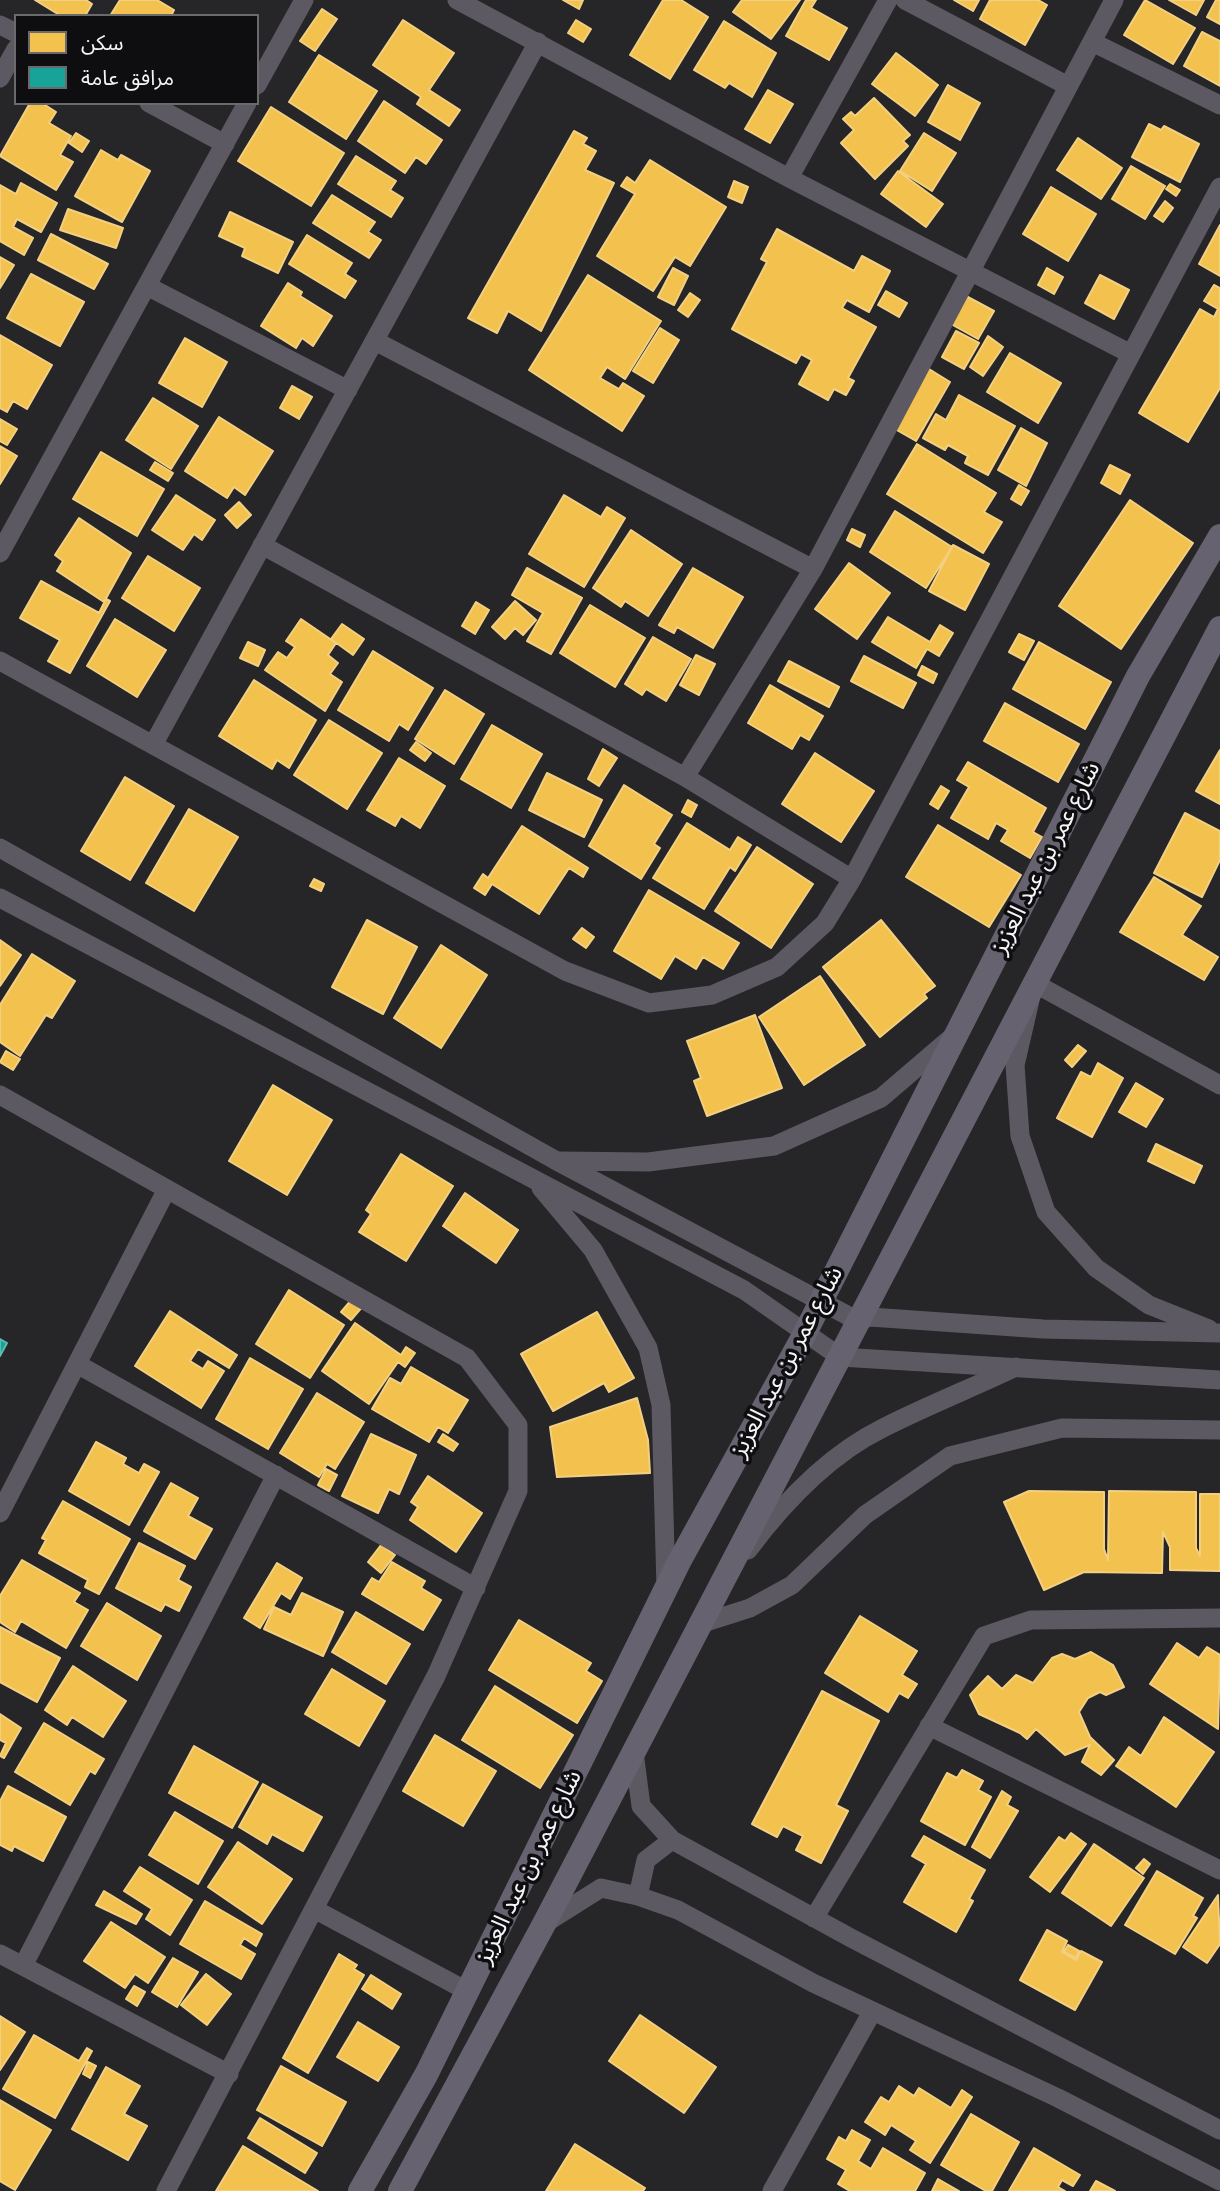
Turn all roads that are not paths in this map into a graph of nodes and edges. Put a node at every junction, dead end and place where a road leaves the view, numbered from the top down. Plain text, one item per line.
1 (304, 0) edge
2 (457, 0) edge
3 (888, 0) edge
4 (905, 0) edge
5 (1114, 0) edge
6 (481, 5) edge
7 (1092, 42) junction
8 (538, 43) junction
9 (14, 53) edge
10 (0, 78) edge
11 (259, 81) edge
12 (1068, 86) junction
13 (153, 105) edge
14 (246, 105) edge
15 (1220, 105) edge
16 (225, 144) junction
17 (789, 178) junction
18 (1220, 187) edge
19 (971, 270) junction
20 (147, 286) junction
21 (374, 341) junction
22 (1131, 354) junction
23 (348, 390) junction
24 (1220, 536) edge
25 (262, 545) junction
26 (0, 553) edge
27 (813, 569) junction
28 (1220, 628) edge
29 (0, 661) edge
30 (153, 745) junction
31 (685, 777) junction
32 (0, 848) edge
33 (852, 878) junction
34 (0, 898) edge
35 (1034, 983) junction
36 (957, 1033) junction
37 (1220, 1085) edge
38 (0, 1095) edge
39 (555, 1160) junction
40 (533, 1179) junction
41 (167, 1189) junction
42 (819, 1302) junction
43 (858, 1321) junction
44 (1220, 1332) edge
45 (804, 1335) junction
46 (839, 1357) junction
47 (77, 1364) junction
48 (1018, 1366) junction
49 (1220, 1380) edge
50 (1220, 1430) edge
51 (276, 1475) junction
52 (0, 1513) edge
53 (721, 1584) junction
54 (477, 1588) junction
55 (666, 1589) junction
56 (1220, 1618) edge
57 (700, 1625) junction
58 (929, 1726) junction
59 (634, 1752) junction
60 (673, 1840) junction
61 (1220, 1870) edge
62 (638, 1896) junction
63 (314, 1909) junction
64 (814, 1918) junction
65 (544, 1924) junction
66 (0, 1954) edge
67 (23, 1966) junction
68 (467, 1991) junction
69 (872, 2012) junction
70 (229, 2074) junction
71 (1220, 2130) edge
72 (1220, 2181) edge
73 (166, 2191) edge
74 (360, 2191) edge
75 (400, 2191) edge
76 (772, 2191) edge

1 - 11 street
2 - 6 street
3 - 17 street
4 - 12 street
5 - 7 street
6 - 8 street
7 - 12 street
7 - 15 street
8 - 17 street
8 - 21 street
9 - 10 street
12 - 19 street
13 - 16 street
14 - 16 street
16 - 20 street
17 - 19 street
18 - 22 street
19 - 22 street
19 - 27 street
20 - 23 street
20 - 26 street
21 - 23 street
21 - 27 street
22 - 33 street
23 - 25 street
24 - 36 main road, شارع عمر بن عبد العزيز
25 - 30 street
25 - 31 street
27 - 31 street
28 - 35 main road, شارع عمر بن عبد العزيز
29 - 30 street
30 - 33 street
31 - 33 street
32 - 39 street
34 - 40 street
35 - 37 street
35 - 43 main road, شارع عمر بن عبد العزيز
35 - 44 street
36 - 39 street
36 - 42 main road, شارع عمر بن عبد العزيز
38 - 41 street
39 - 42 street
40 - 45 street
40 - 55 street
41 - 47 street
41 - 54 street
42 - 43 street
42 - 45 main road, شارع عمر بن عبد العزيز
43 - 44 street
43 - 46 main road, شارع عمر بن عبد العزيز
45 - 46 street
45 - 55 main road, شارع عمر بن عبد العزيز
46 - 48 street
46 - 53 main road, شارع عمر بن عبد العزيز
47 - 51 street
47 - 52 street
48 - 49 street
48 - 53 street
50 - 57 street
51 - 54 street
51 - 67 street
53 - 57 main road, شارع عمر بن عبد العزيز
54 - 63 street
55 - 68 main road, شارع عمر بن عبد العزيز
56 - 58 street
57 - 59 main road, شارع عمر بن عبد العزيز
58 - 61 street
58 - 64 street
59 - 60 street
59 - 65 main road, شارع عمر بن عبد العزيز
60 - 62 street
60 - 64 street
62 - 65 street
62 - 69 street
63 - 68 street
63 - 70 street
64 - 71 street
65 - 75 main road, شارع عمر بن عبد العزيز
66 - 67 street
67 - 70 street
68 - 74 main road, شارع عمر بن عبد العزيز
69 - 72 street
69 - 76 street
70 - 73 street

